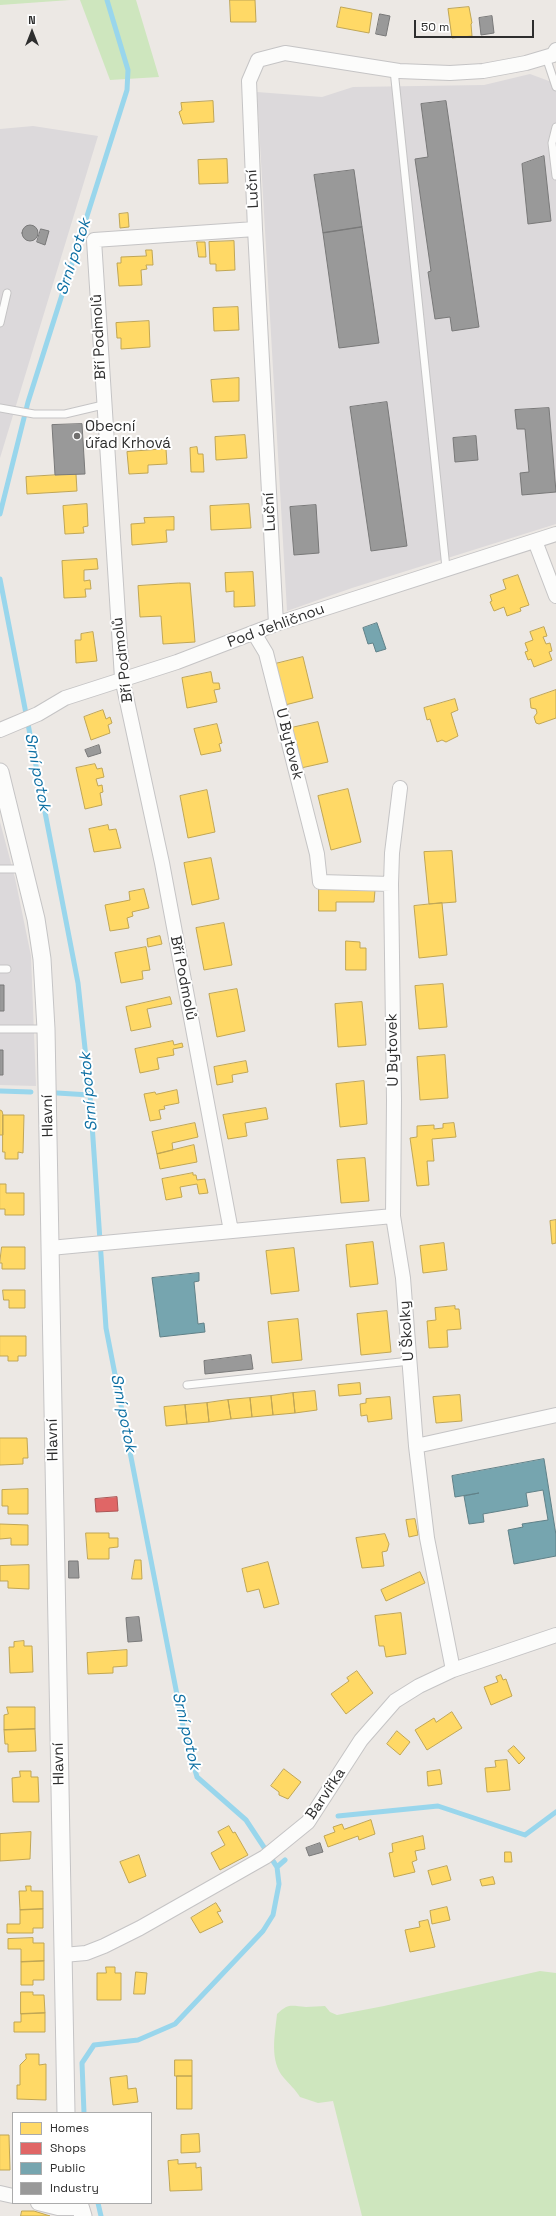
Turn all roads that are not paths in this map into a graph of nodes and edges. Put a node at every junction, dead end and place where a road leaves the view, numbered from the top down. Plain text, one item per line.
1 (551, 53) edge
2 (394, 70) junction
3 (556, 88) edge
4 (556, 127) edge
5 (556, 176) edge
6 (255, 229) junction
7 (7, 293) dead end
8 (0, 323) edge
9 (103, 405) junction
10 (0, 408) edge
11 (556, 534) edge
12 (536, 541) junction
13 (446, 568) junction
14 (556, 596) edge
15 (276, 624) junction
16 (254, 633) junction
17 (122, 678) junction
18 (0, 730) edge
19 (0, 773) edge
20 (400, 788) dead end
21 (0, 869) edge
22 (25, 869) junction
23 (391, 884) junction
24 (46, 1028) junction
25 (0, 1029) edge
26 (393, 1216) junction
27 (231, 1231) junction
28 (50, 1248) junction
29 (410, 1361) junction
30 (187, 1385) dead end
31 (556, 1416) edge
32 (416, 1446) junction
33 (556, 1635) edge
34 (453, 1670) junction
35 (63, 1955) junction
36 (66, 2112) edge
37 (0, 2193) edge
38 (12, 2196) edge
39 (42, 2204) edge
40 (81, 2209) edge

1 - 2 street, Luční
1 - 3 lane
2 - 6 street, Luční
2 - 13 lane
4 - 5 lane
6 - 9 street, Bří Podmolů
6 - 15 street, Luční
7 - 8 lane
9 - 10 lane
9 - 17 street, Bří Podmolů
11 - 12 street, Pod Jehličnou
12 - 13 street, Pod Jehličnou
12 - 14 street
13 - 15 street, Pod Jehličnou
15 - 16 street, Pod Jehličnou
16 - 17 street, Pod Jehličnou
16 - 23 street, U Bytovek
17 - 18 street, Pod Jehličnou
17 - 27 street, Bří Podmolů
19 - 22 street, Hlavní
20 - 23 street, U Bytovek
21 - 22 lane
22 - 24 street, Hlavní
23 - 26 street, U Bytovek
24 - 25 lane
24 - 28 street, Hlavní
26 - 27 street
26 - 29 street, U Školky
27 - 28 street
28 - 35 street, Hlavní
29 - 30 lane
29 - 32 street, U Školky
31 - 32 street
32 - 34 street, U Školky
33 - 34 street, Barvířka
34 - 35 street, Barvířka
35 - 36 street, Hlavní
37 - 38 street
39 - 40 street

